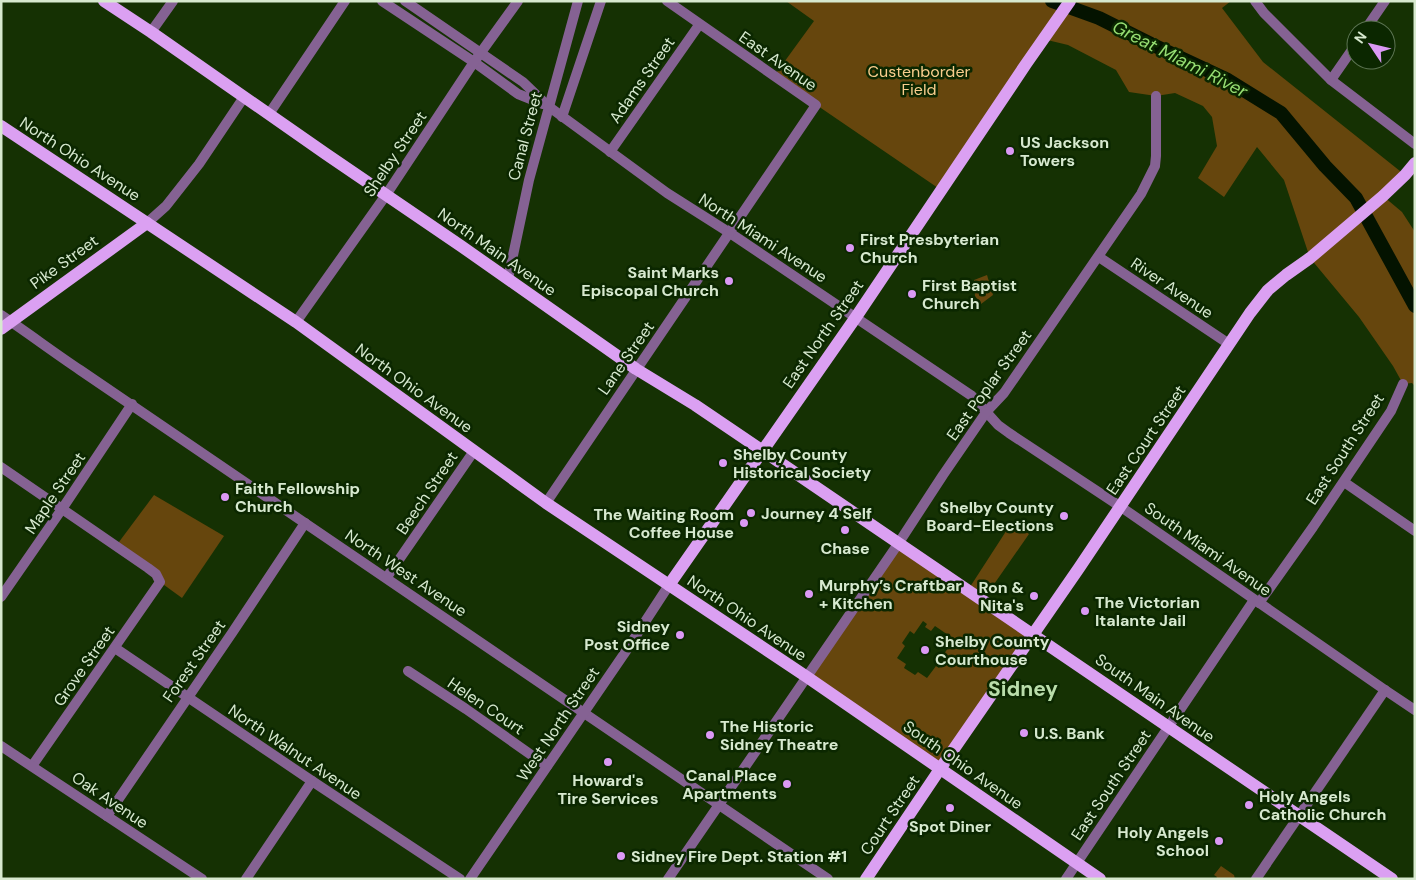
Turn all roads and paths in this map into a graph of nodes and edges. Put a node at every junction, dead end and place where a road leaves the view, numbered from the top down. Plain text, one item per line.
1 (104, 1) edge
2 (173, 1) edge
3 (345, 1) edge
4 (382, 1) edge
5 (405, 1) edge
6 (518, 1) edge
7 (578, 1) edge
8 (601, 1) edge
9 (667, 1) edge
10 (1070, 1) edge
11 (1255, 1) edge
12 (1385, 1) edge
13 (1372, 20) edge
14 (700, 25) junction
15 (151, 32) junction
16 (481, 52) junction
17 (1346, 58) edge
18 (474, 62) junction
19 (1331, 80) junction
20 (1156, 96) dead end
21 (244, 97) junction
22 (816, 105) joint
23 (548, 106) junction
24 (269, 114) junction
25 (562, 117) junction
26 (1, 126) edge
27 (1415, 144) edge
28 (610, 152) junction
29 (1415, 163) edge
30 (386, 195) junction
31 (147, 223) junction
32 (730, 233) junction
33 (1099, 256) junction
34 (508, 279) junction
35 (856, 317) junction
36 (4, 322) edge
37 (296, 322) junction
38 (1230, 344) junction
39 (636, 369) junction
40 (1402, 384) dead end
41 (132, 404) junction
42 (987, 411) junction
43 (474, 451) junction
44 (763, 451) junction
45 (1, 467) edge
46 (1344, 482) junction
47 (546, 503) junction
48 (1121, 507) junction
49 (62, 509) junction
50 (305, 523) junction
51 (1415, 531) edge
52 (898, 544) junction
53 (387, 577) junction
54 (669, 585) junction
55 (1, 597) edge
56 (1257, 602) junction
57 (1033, 635) junction
58 (115, 648) junction
59 (408, 671) dead end
60 (807, 678) junction
61 (1385, 690) junction
62 (187, 697) junction
63 (1415, 710) edge
64 (584, 712) junction
65 (1168, 727) junction
66 (1, 746) edge
67 (32, 766) junction
68 (547, 766) junction
69 (940, 769) junction
70 (312, 781) junction
71 (718, 805) junction
72 (107, 816) junction
73 (1298, 816) junction
74 (1077, 863) junction
75 (202, 879) edge
76 (246, 879) edge
77 (460, 879) edge
78 (470, 879) edge
79 (668, 879) edge
80 (828, 879) edge
81 (866, 879) edge
82 (1066, 879) edge
83 (1100, 879) edge
84 (1256, 879) edge
85 (1392, 879) edge

1 - 15 main road, North Main Avenue
2 - 15 street
3 - 24 street
4 - 18 street, North Miami Avenue
5 - 16 street, North Miami Avenue
6 - 16 street, Shelby Street
7 - 23 street, Canal Street
8 - 25 street
9 - 14 street, East Avenue
10 - 35 main road, East North Street
11 - 19 street
12 - 13 street
14 - 22 street, East Avenue
14 - 28 street, Adams Street
15 - 21 main road, North Main Avenue
16 - 18 street, Shelby Street
16 - 23 street, North Miami Avenue
17 - 19 street
18 - 23 street, North Miami Avenue
18 - 30 street, Shelby Street
19 - 27 street
20 - 33 street, East Poplar Street
21 - 24 main road, North Main Avenue
21 - 31 street
22 - 32 street, Lane Street
23 - 25 street, North Miami Avenue
23 - 34 street, Canal Street
24 - 30 main road, North Main Avenue
25 - 28 street, North Miami Avenue
26 - 31 main road, North Ohio Avenue
28 - 32 street, North Miami Avenue
29 - 38 main road, East Court Street
30 - 34 main road, North Main Avenue
30 - 37 street, Shelby Street
31 - 36 main road, Pike Street
31 - 37 main road, North Ohio Avenue
32 - 35 street, North Miami Avenue
32 - 39 street, Lane Street
33 - 38 street, River Avenue
33 - 42 street, East Poplar Street
34 - 39 main road, North Main Avenue
35 - 42 street, North Miami Avenue
35 - 44 main road, East North Street
36 - 41 street, North West Avenue
37 - 43 main road, North Ohio Avenue
38 - 48 main road, East Court Street
39 - 44 main road, North Main Avenue
39 - 47 street, Lane Street
40 - 46 street, East South Street
41 - 49 street, Maple Street
41 - 50 street, North West Avenue
42 - 48 street, South Miami Avenue
42 - 52 street, East Poplar Street
43 - 47 main road, North Ohio Avenue
43 - 53 street, Beech Street
44 - 52 main road, North Main Avenue
44 - 54 main road, East North Street
45 - 49 street
46 - 51 street
46 - 56 street, East South Street
47 - 54 main road, North Ohio Avenue
48 - 56 street, South Miami Avenue
48 - 57 main road, East Court Street
49 - 55 street, Maple Street
49 - 58 street, Grove Street
50 - 53 street, North West Avenue
50 - 62 street, Forest Street
52 - 57 main road, South Main Avenue
52 - 60 street, East Poplar Street
53 - 64 street, North West Avenue
54 - 60 main road, North Ohio Avenue
54 - 64 street, West North Street
56 - 61 street, South Miami Avenue
56 - 65 street, East South Street
57 - 65 main road, South Main Avenue
57 - 69 main road, East Court Street
58 - 62 street, North Walnut Avenue
58 - 67 street, Grove Street
59 - 68 street, Helen Court
60 - 69 main road, South Ohio Avenue
60 - 71 street, East Poplar Street
61 - 63 street, South Miami Avenue
61 - 73 street
62 - 70 street, North Walnut Avenue
62 - 72 street, Forest Street
64 - 68 street, West North Street
64 - 71 street, North West Avenue
65 - 73 main road, South Main Avenue
65 - 74 street, East South Street
66 - 67 street, Oak Avenue
67 - 72 street, Oak Avenue
68 - 78 street, West North Street
69 - 74 main road, South Ohio Avenue
69 - 81 main road, Court Street
70 - 76 street
70 - 77 street, North Walnut Avenue
71 - 79 street, East Poplar Street
71 - 80 street, North West Avenue
72 - 75 street, Oak Avenue
73 - 84 street
73 - 85 main road, South Main Avenue
74 - 82 street, East South Street
74 - 83 main road, South Ohio Avenue

